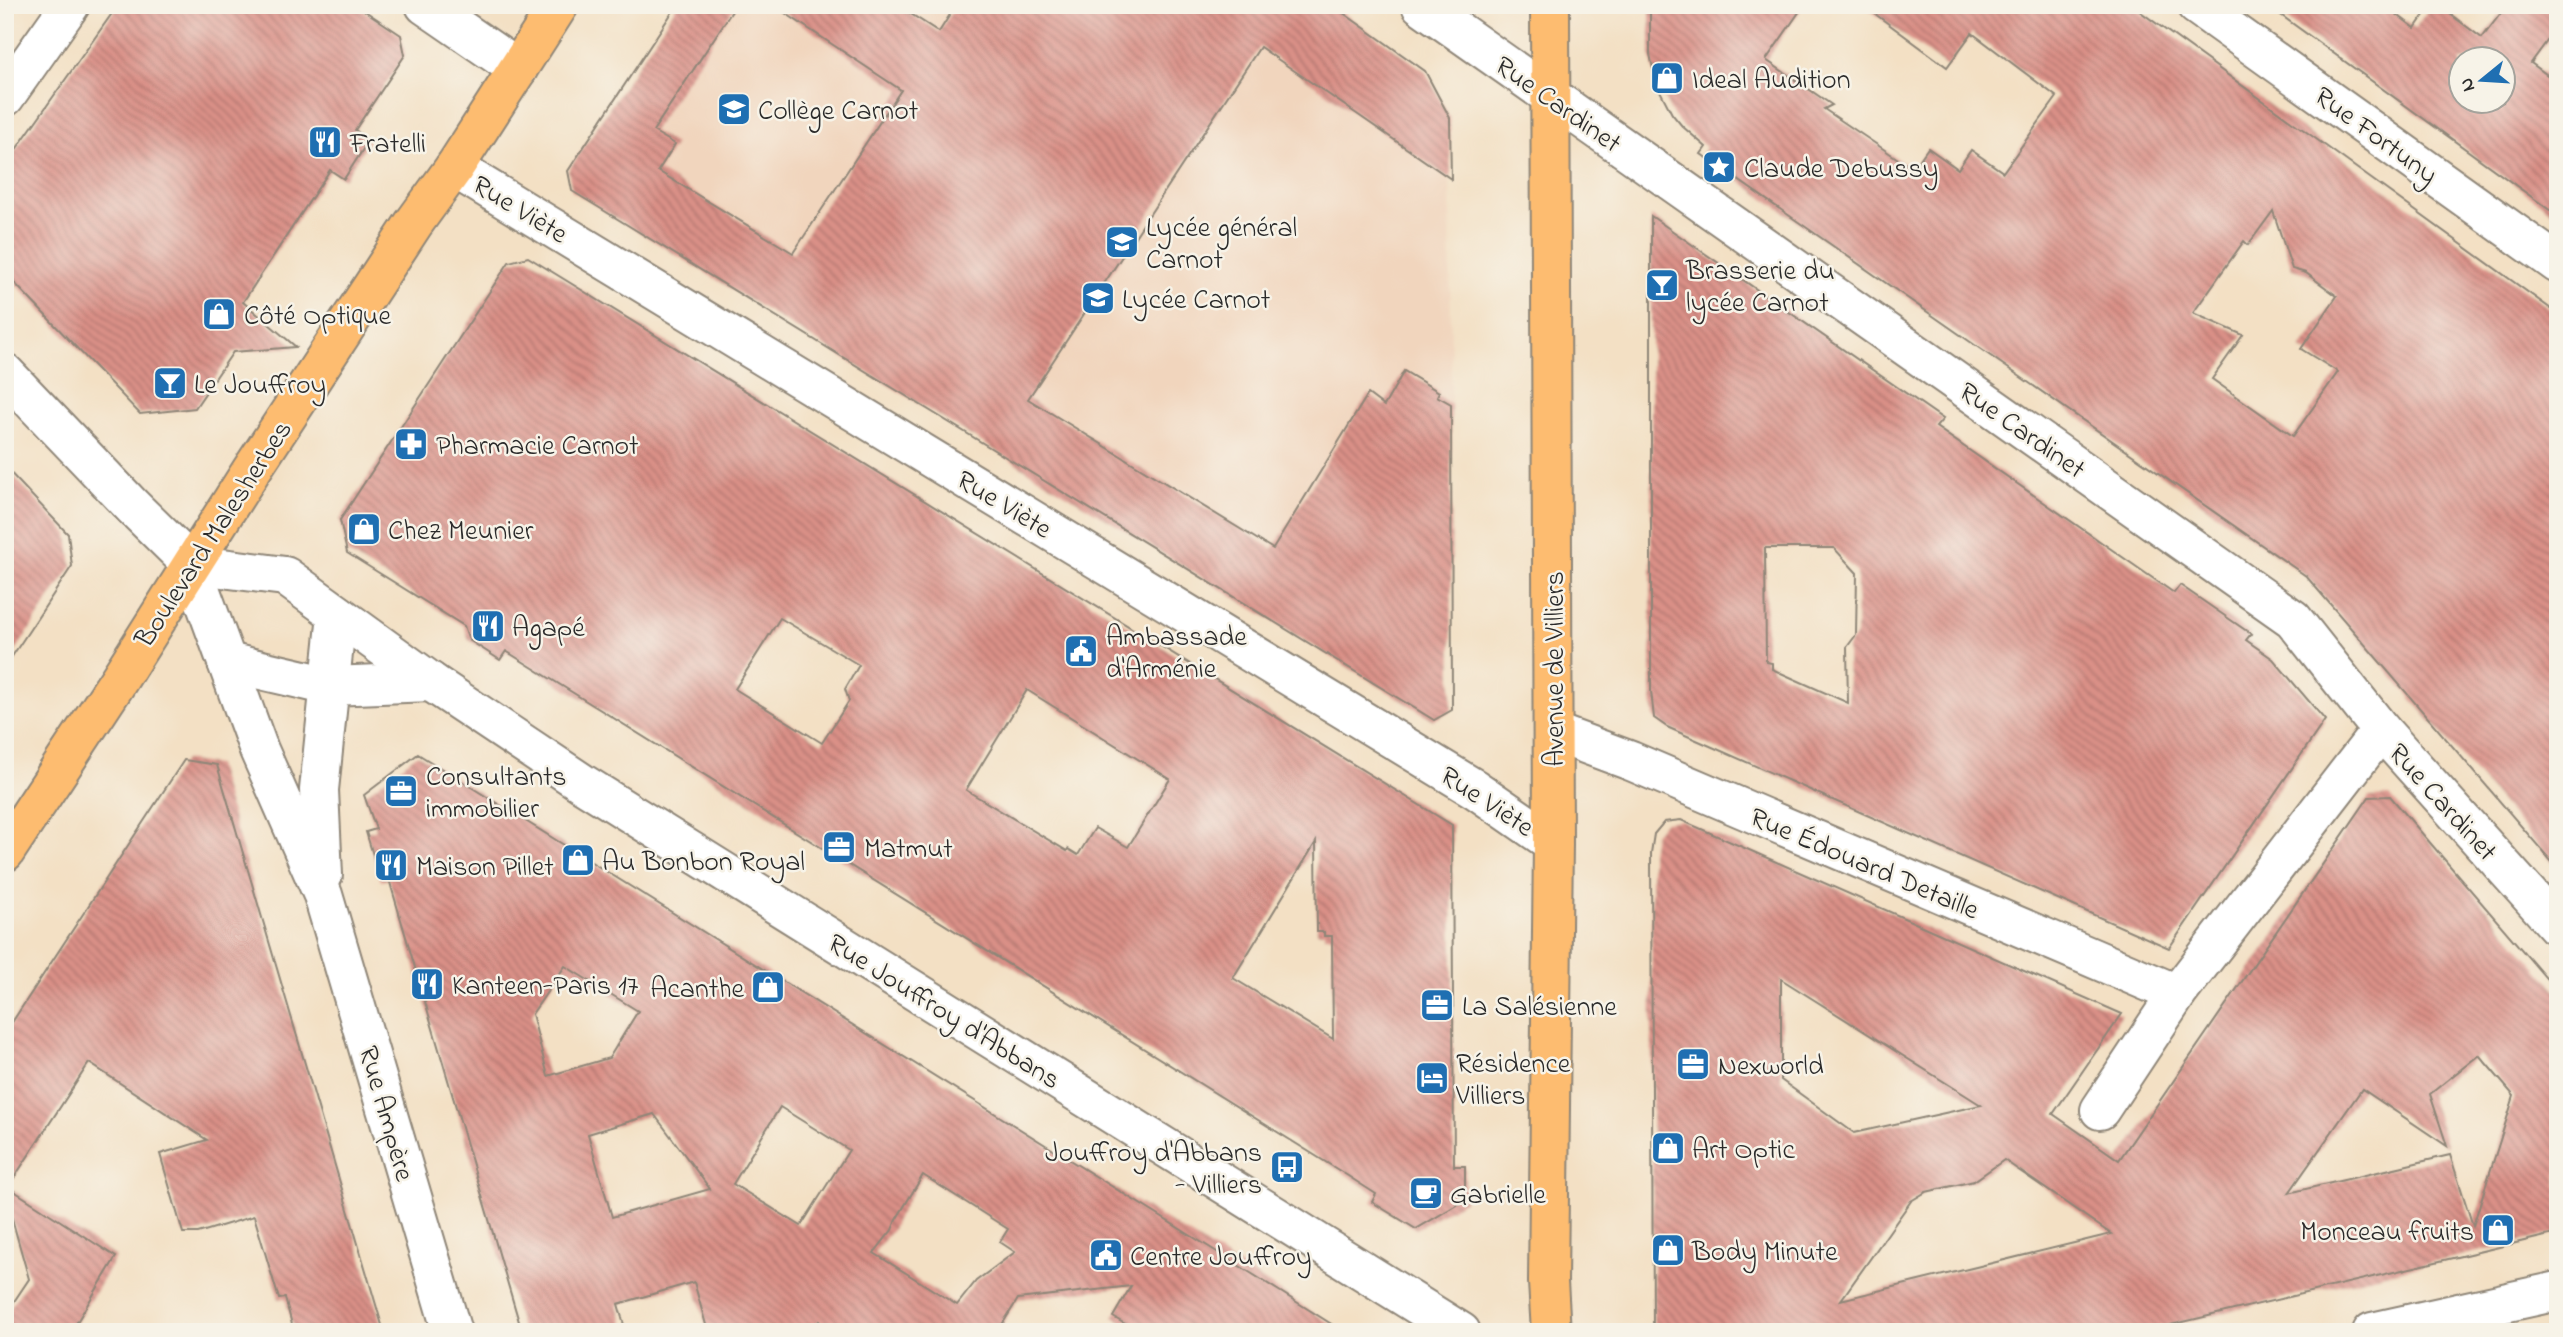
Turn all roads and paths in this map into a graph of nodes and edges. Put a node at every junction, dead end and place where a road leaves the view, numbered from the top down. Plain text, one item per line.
1 (69, 5) edge
2 (425, 5) edge
3 (559, 5) edge
4 (1421, 5) edge
5 (1550, 5) edge
6 (2196, 5) edge
7 (518, 69) junction
8 (5, 97) edge
9 (1549, 97) junction
10 (454, 167) junction
11 (2558, 264) edge
12 (5, 373) edge
13 (191, 564) junction
14 (337, 614) junction
15 (227, 662) junction
16 (432, 682) junction
17 (330, 686) junction
18 (2381, 730) junction
19 (1553, 732) junction
20 (1553, 843) junction
21 (5, 852) edge
22 (323, 895) junction
23 (2558, 927) edge
24 (2177, 994) junction
25 (2100, 1110) dead end
26 (2558, 1292) edge
27 (1450, 1329) edge
28 (452, 1332) edge
29 (1551, 1332) edge
30 (2372, 1332) edge

1 - 8 street
2 - 7 street
3 - 7 main road, Boulevard Malesherbes
4 - 9 street, Rue Cardinet
5 - 9 main road, Avenue de Villiers
6 - 11 street, Rue Fortuny
7 - 10 main road, Boulevard Malesherbes
9 - 18 street, Rue Cardinet
9 - 19 main road, Avenue de Villiers
10 - 13 main road, Boulevard Malesherbes
10 - 20 street, Rue Viète
12 - 13 street
13 - 14 street, Rue Jouffroy d'Abbans
13 - 15 street
13 - 21 main road, Boulevard Malesherbes
14 - 16 street, Rue Jouffroy d'Abbans
14 - 17 street, Rue Ampère
15 - 17 street
15 - 22 street, Rue Ampère
16 - 17 street
16 - 27 street, Rue Jouffroy d'Abbans
17 - 22 street, Rue Ampère
18 - 23 street, Rue Cardinet
18 - 24 street
19 - 20 main road, Avenue de Villiers
19 - 24 street, Rue Édouard Detaille
20 - 29 main road, Avenue de Villiers
22 - 28 street, Rue Ampère
24 - 25 street
26 - 30 street

